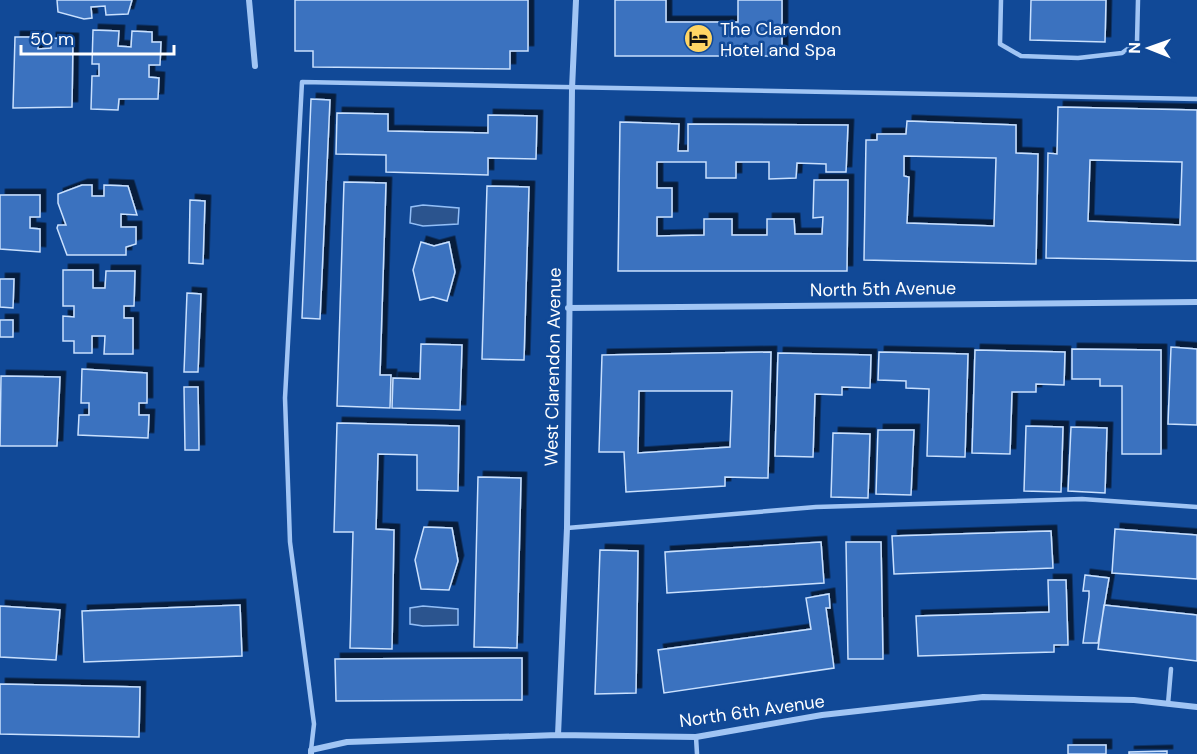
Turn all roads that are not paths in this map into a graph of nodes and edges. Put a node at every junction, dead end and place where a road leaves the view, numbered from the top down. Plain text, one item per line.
1 (249, 0) edge
2 (576, 0) edge
3 (1000, 0) edge
4 (1138, 0) edge
5 (255, 66) dead end
6 (572, 89) junction
7 (1197, 99) edge
8 (1197, 302) edge
9 (568, 309) junction
10 (1197, 507) edge
11 (567, 528) junction
12 (1171, 669) dead end
13 (1168, 704) junction
14 (1197, 707) edge
15 (558, 735) junction
16 (696, 738) junction
17 (311, 752) edge
18 (697, 754) edge

1 - 5 street
2 - 6 street, West Clarendon Avenue
3 - 4 lane
6 - 7 lane
6 - 9 street, West Clarendon Avenue
6 - 17 lane
8 - 9 street, North 5th Avenue
9 - 11 street, West Clarendon Avenue
10 - 11 lane
11 - 15 street, West Clarendon Avenue
12 - 13 lane
13 - 14 street, North 6th Avenue
13 - 16 street, North 6th Avenue
15 - 16 street, North 6th Avenue
15 - 17 street, North 6th Avenue
16 - 18 lane

